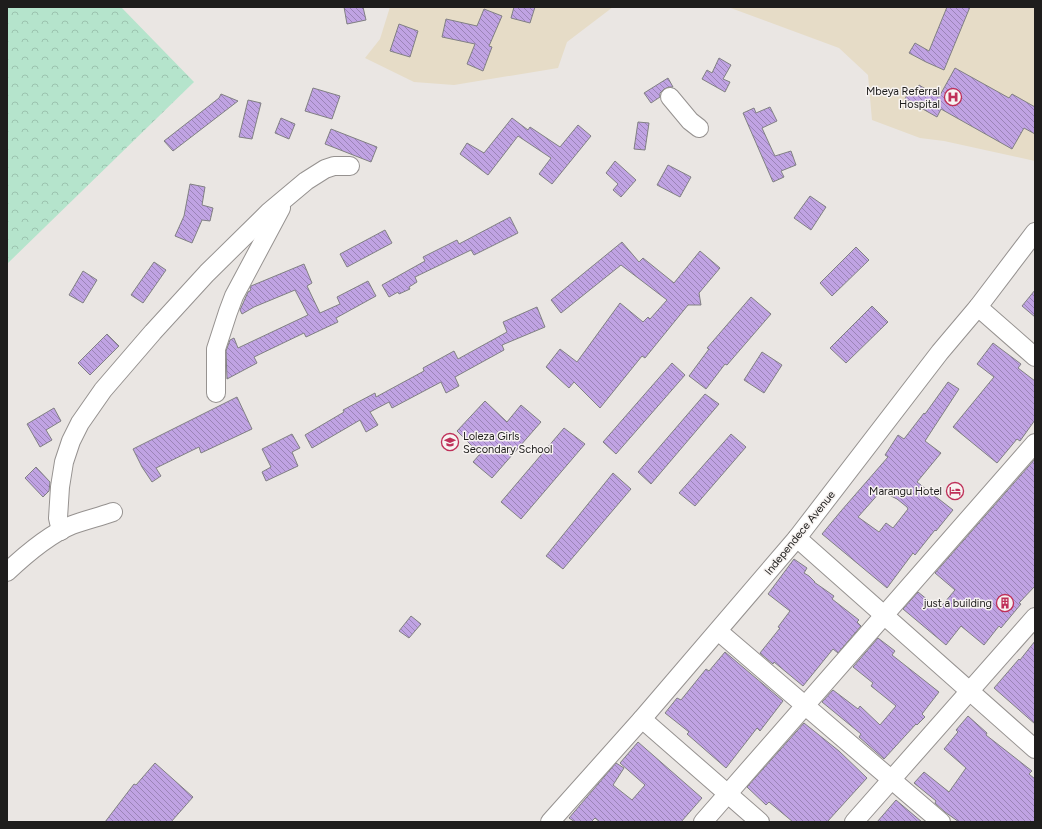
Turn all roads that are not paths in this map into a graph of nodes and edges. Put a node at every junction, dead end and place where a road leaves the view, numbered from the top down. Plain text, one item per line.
1 (670, 97) dead end
2 (699, 128) dead end
3 (350, 166) dead end
4 (286, 198) junction
5 (1035, 232) edge
6 (978, 307) junction
7 (1035, 357) edge
8 (216, 392) dead end
9 (1035, 443) edge
10 (113, 512) dead end
11 (61, 531) junction
12 (797, 538) junction
13 (7, 572) edge
14 (884, 615) junction
15 (1035, 617) edge
16 (718, 631) junction
17 (970, 691) junction
18 (805, 705) junction
19 (642, 719) junction
20 (1035, 749) edge
21 (891, 780) junction
22 (728, 794) junction
23 (550, 822) edge
24 (703, 822) edge
25 (760, 822) edge
26 (854, 822) edge
27 (940, 822) edge

1 - 2 street
3 - 4 street
4 - 8 street
4 - 11 street
5 - 6 street, Independece Avenue
6 - 7 street
6 - 12 street, Independece Avenue
9 - 14 street
10 - 11 street
11 - 13 street
12 - 14 street
12 - 16 street, Independece Avenue
14 - 17 street
14 - 18 street
15 - 17 street
16 - 18 street
16 - 19 street, Independece Avenue
17 - 20 street
17 - 21 street
18 - 21 street
18 - 22 street
19 - 22 street
19 - 23 street, Independece Avenue
21 - 26 street
21 - 27 street
22 - 24 street
22 - 25 street

